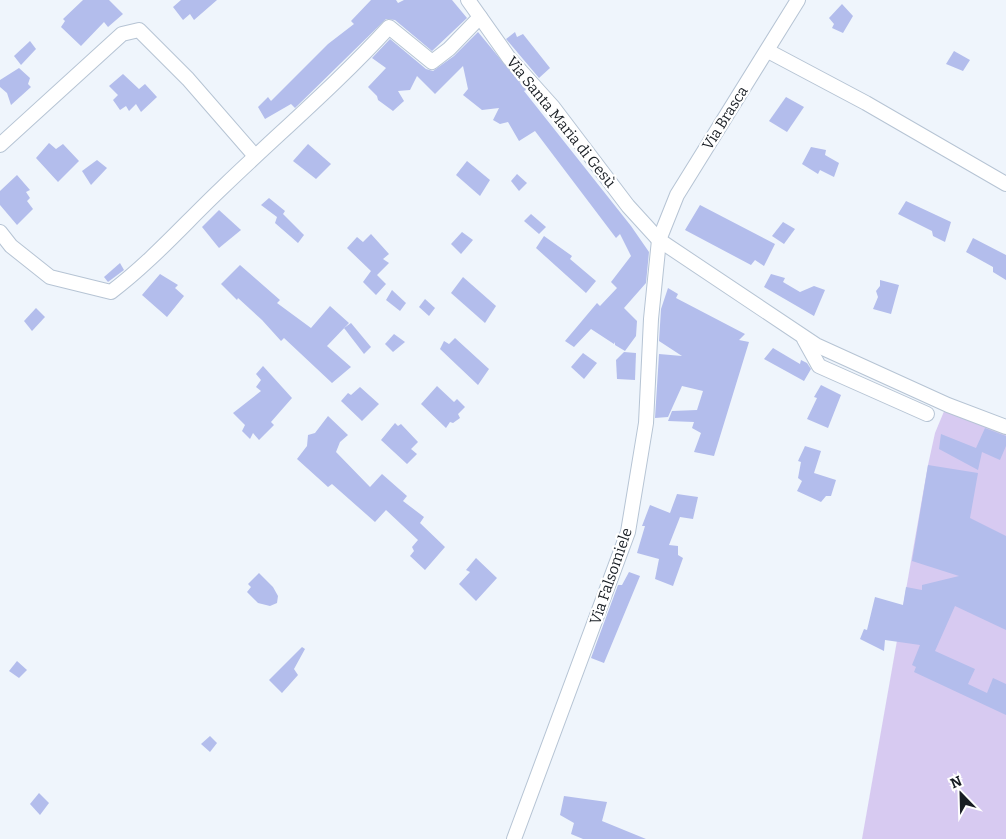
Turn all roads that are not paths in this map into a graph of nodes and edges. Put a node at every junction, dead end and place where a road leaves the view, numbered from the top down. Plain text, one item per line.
1 (468, 0) edge
2 (798, 0) edge
3 (480, 17) junction
4 (768, 51) junction
5 (0, 145) edge
6 (255, 156) junction
7 (1006, 184) edge
8 (0, 232) edge
9 (659, 240) junction
10 (802, 337) junction
11 (928, 414) dead end
12 (1006, 427) edge
13 (514, 839) edge

1 - 3 street, Via Santa Maria di Gesù
2 - 4 street, Via Brasca
3 - 6 street
3 - 9 street, Via Santa Maria di Gesù
4 - 7 street
4 - 9 street, Via Brasca
5 - 6 street
6 - 8 street
9 - 10 street, Via Santa Maria di Gesù
9 - 13 street, Via Falsomiele
10 - 11 street
10 - 12 street, Via Santa Maria di Gesù

